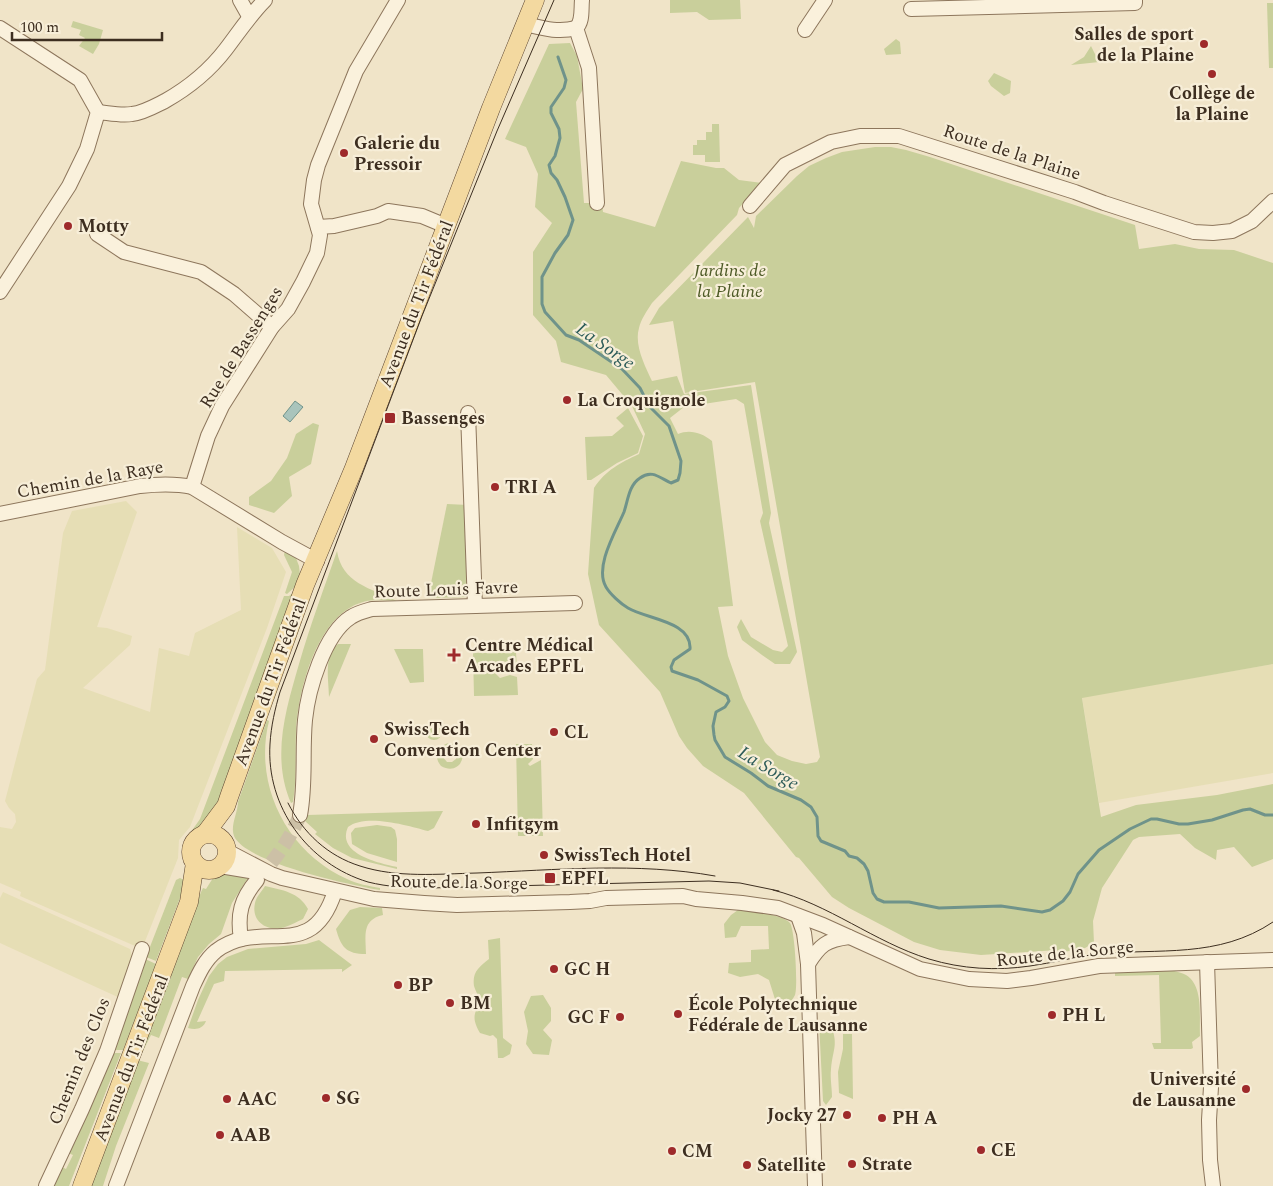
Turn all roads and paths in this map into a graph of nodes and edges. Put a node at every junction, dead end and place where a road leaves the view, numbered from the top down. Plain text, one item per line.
1 (240, 0) edge
2 (265, 0) edge
3 (398, 0) edge
4 (535, 0) edge
5 (582, 0) edge
6 (825, 0) edge
7 (1135, 0) edge
8 (911, 9) dead end
9 (249, 16) junction
10 (525, 24) junction
11 (0, 28) edge
12 (576, 28) junction
13 (805, 30) dead end
14 (98, 112) junction
15 (1273, 200) edge
16 (597, 203) dead end
17 (750, 206) dead end
18 (446, 226) junction
19 (318, 227) junction
20 (97, 234) dead end
21 (0, 292) edge
22 (272, 327) junction
23 (468, 413) dead end
24 (192, 487) junction
25 (0, 514) edge
26 (317, 561) junction
27 (575, 603) dead end
28 (475, 606) junction
29 (226, 806) junction
30 (300, 815) tunnel mouth
31 (205, 834) junction
32 (216, 858) junction
33 (257, 880) tunnel mouth
34 (336, 891) junction
35 (798, 916) junction
36 (849, 937) junction
37 (241, 939) junction
38 (142, 949) dead end
39 (1273, 960) edge
40 (1206, 962) junction
41 (808, 964) junction
42 (46, 1186) edge
43 (82, 1186) edge
44 (116, 1186) edge
45 (815, 1186) edge
46 (1213, 1186) edge

1 - 9 street
2 - 9 street
3 - 19 street, Rue de Bassenges
4 - 10 main road, Avenue du Tir Fédéral
5 - 12 street
6 - 13 street
7 - 8 street
9 - 14 street
10 - 12 street
10 - 18 main road, Avenue du Tir Fédéral
11 - 14 street
12 - 16 street
14 - 21 street
15 - 17 street, Route de la Plaine
18 - 19 street
18 - 26 main road, Avenue du Tir Fédéral
19 - 22 street, Rue de Bassenges
20 - 22 street
22 - 24 street, Rue de Bassenges
23 - 28 street
24 - 25 street, Chemin de la Raye
24 - 26 street, Chemin de la Raye
26 - 29 main road, Avenue du Tir Fédéral
27 - 28 street, Route Louis Favre
28 - 30 street, Route Louis Favre
29 - 31 main road, Avenue du Tir Fédéral
29 - 32 main road, Avenue du Tir Fédéral
31 - 32 main road
31 - 32 main road, Avenue du Tir Fédéral
32 - 34 street, Route de la Sorge
32 - 43 main road, Avenue du Tir Fédéral
33 - 37 street
34 - 35 street, Route de la Sorge
34 - 37 street
35 - 36 street, Route de la Sorge
35 - 41 street
36 - 40 street, Route de la Sorge
36 - 41 street
37 - 44 street
38 - 42 street, Chemin des Clos
39 - 40 street, Route de la Sorge
40 - 46 street
41 - 45 street

